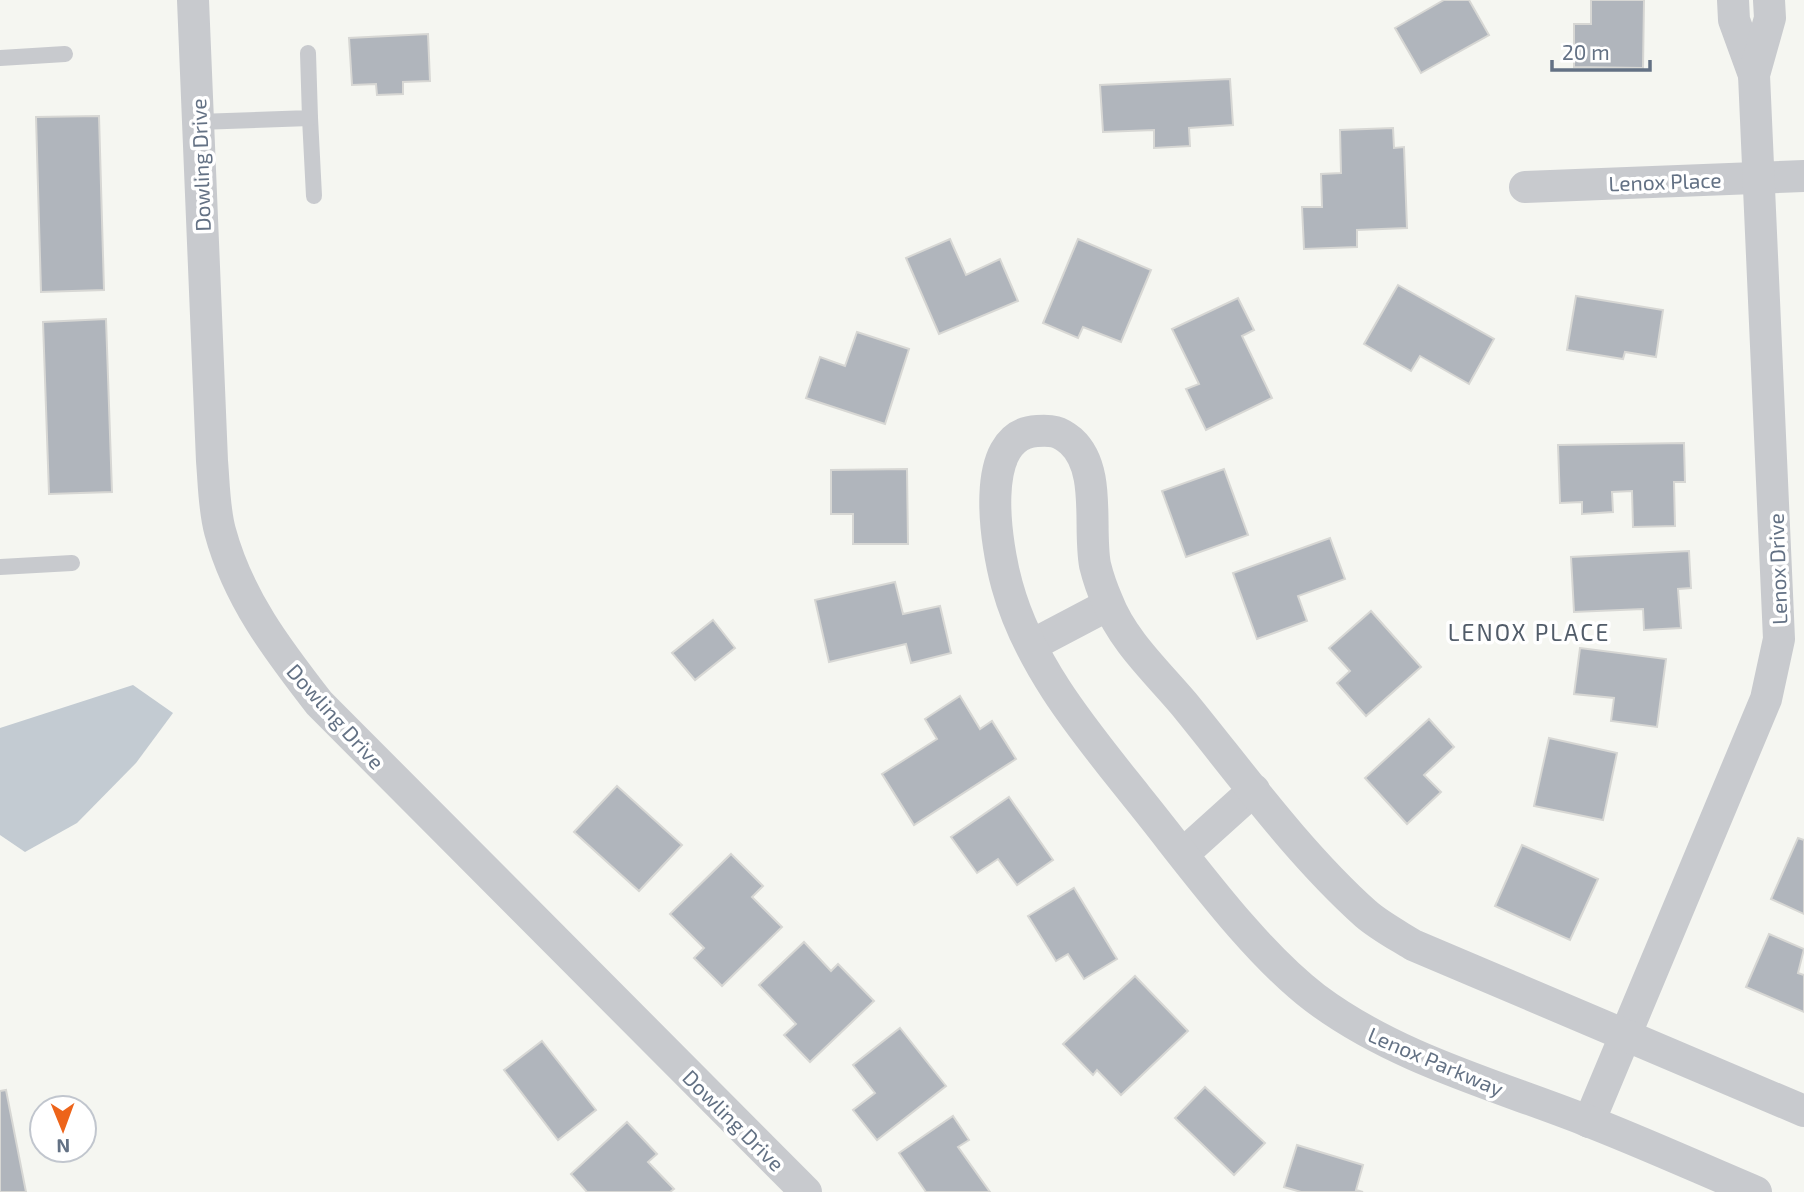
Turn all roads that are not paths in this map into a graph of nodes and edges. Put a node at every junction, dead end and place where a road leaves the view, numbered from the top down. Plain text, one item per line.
1 (193, 0) edge
2 (1733, 0) edge
3 (1769, 0) edge
4 (308, 53) dead end
5 (65, 54) dead end
6 (0, 58) edge
7 (1755, 75) junction
8 (310, 118) junction
9 (198, 121) junction
10 (1804, 176) edge
11 (1759, 178) junction
12 (1525, 187) dead end
13 (314, 196) dead end
14 (72, 563) dead end
15 (0, 567) edge
16 (1108, 605) junction
17 (1792, 639) edge
18 (1032, 645) junction
19 (1254, 790) junction
20 (1183, 854) junction
21 (1625, 1034) junction
22 (1804, 1111) edge
23 (1590, 1122) junction
24 (806, 1192) edge
25 (1756, 1192) edge

1 - 9 street, Dowling Drive
2 - 7 street, Lenox Drive
3 - 7 street, Lenox Drive
4 - 8 lane
5 - 6 lane
7 - 11 street, Lenox Drive
8 - 9 lane
8 - 13 lane
9 - 24 street, Dowling Drive
10 - 11 street, Lenox Place
11 - 12 street, Lenox Place
11 - 17 street, Lenox Drive
14 - 15 lane
16 - 18 street
16 - 18 street, Lenox Parkway
16 - 19 street, Lenox Parkway
17 - 21 street, Lenox Drive
18 - 20 street, Lenox Parkway
19 - 20 street
19 - 21 street, Lenox Parkway
20 - 23 street, Lenox Parkway
21 - 22 street, Lenox Parkway
21 - 23 street
23 - 25 street, Lenox Parkway

